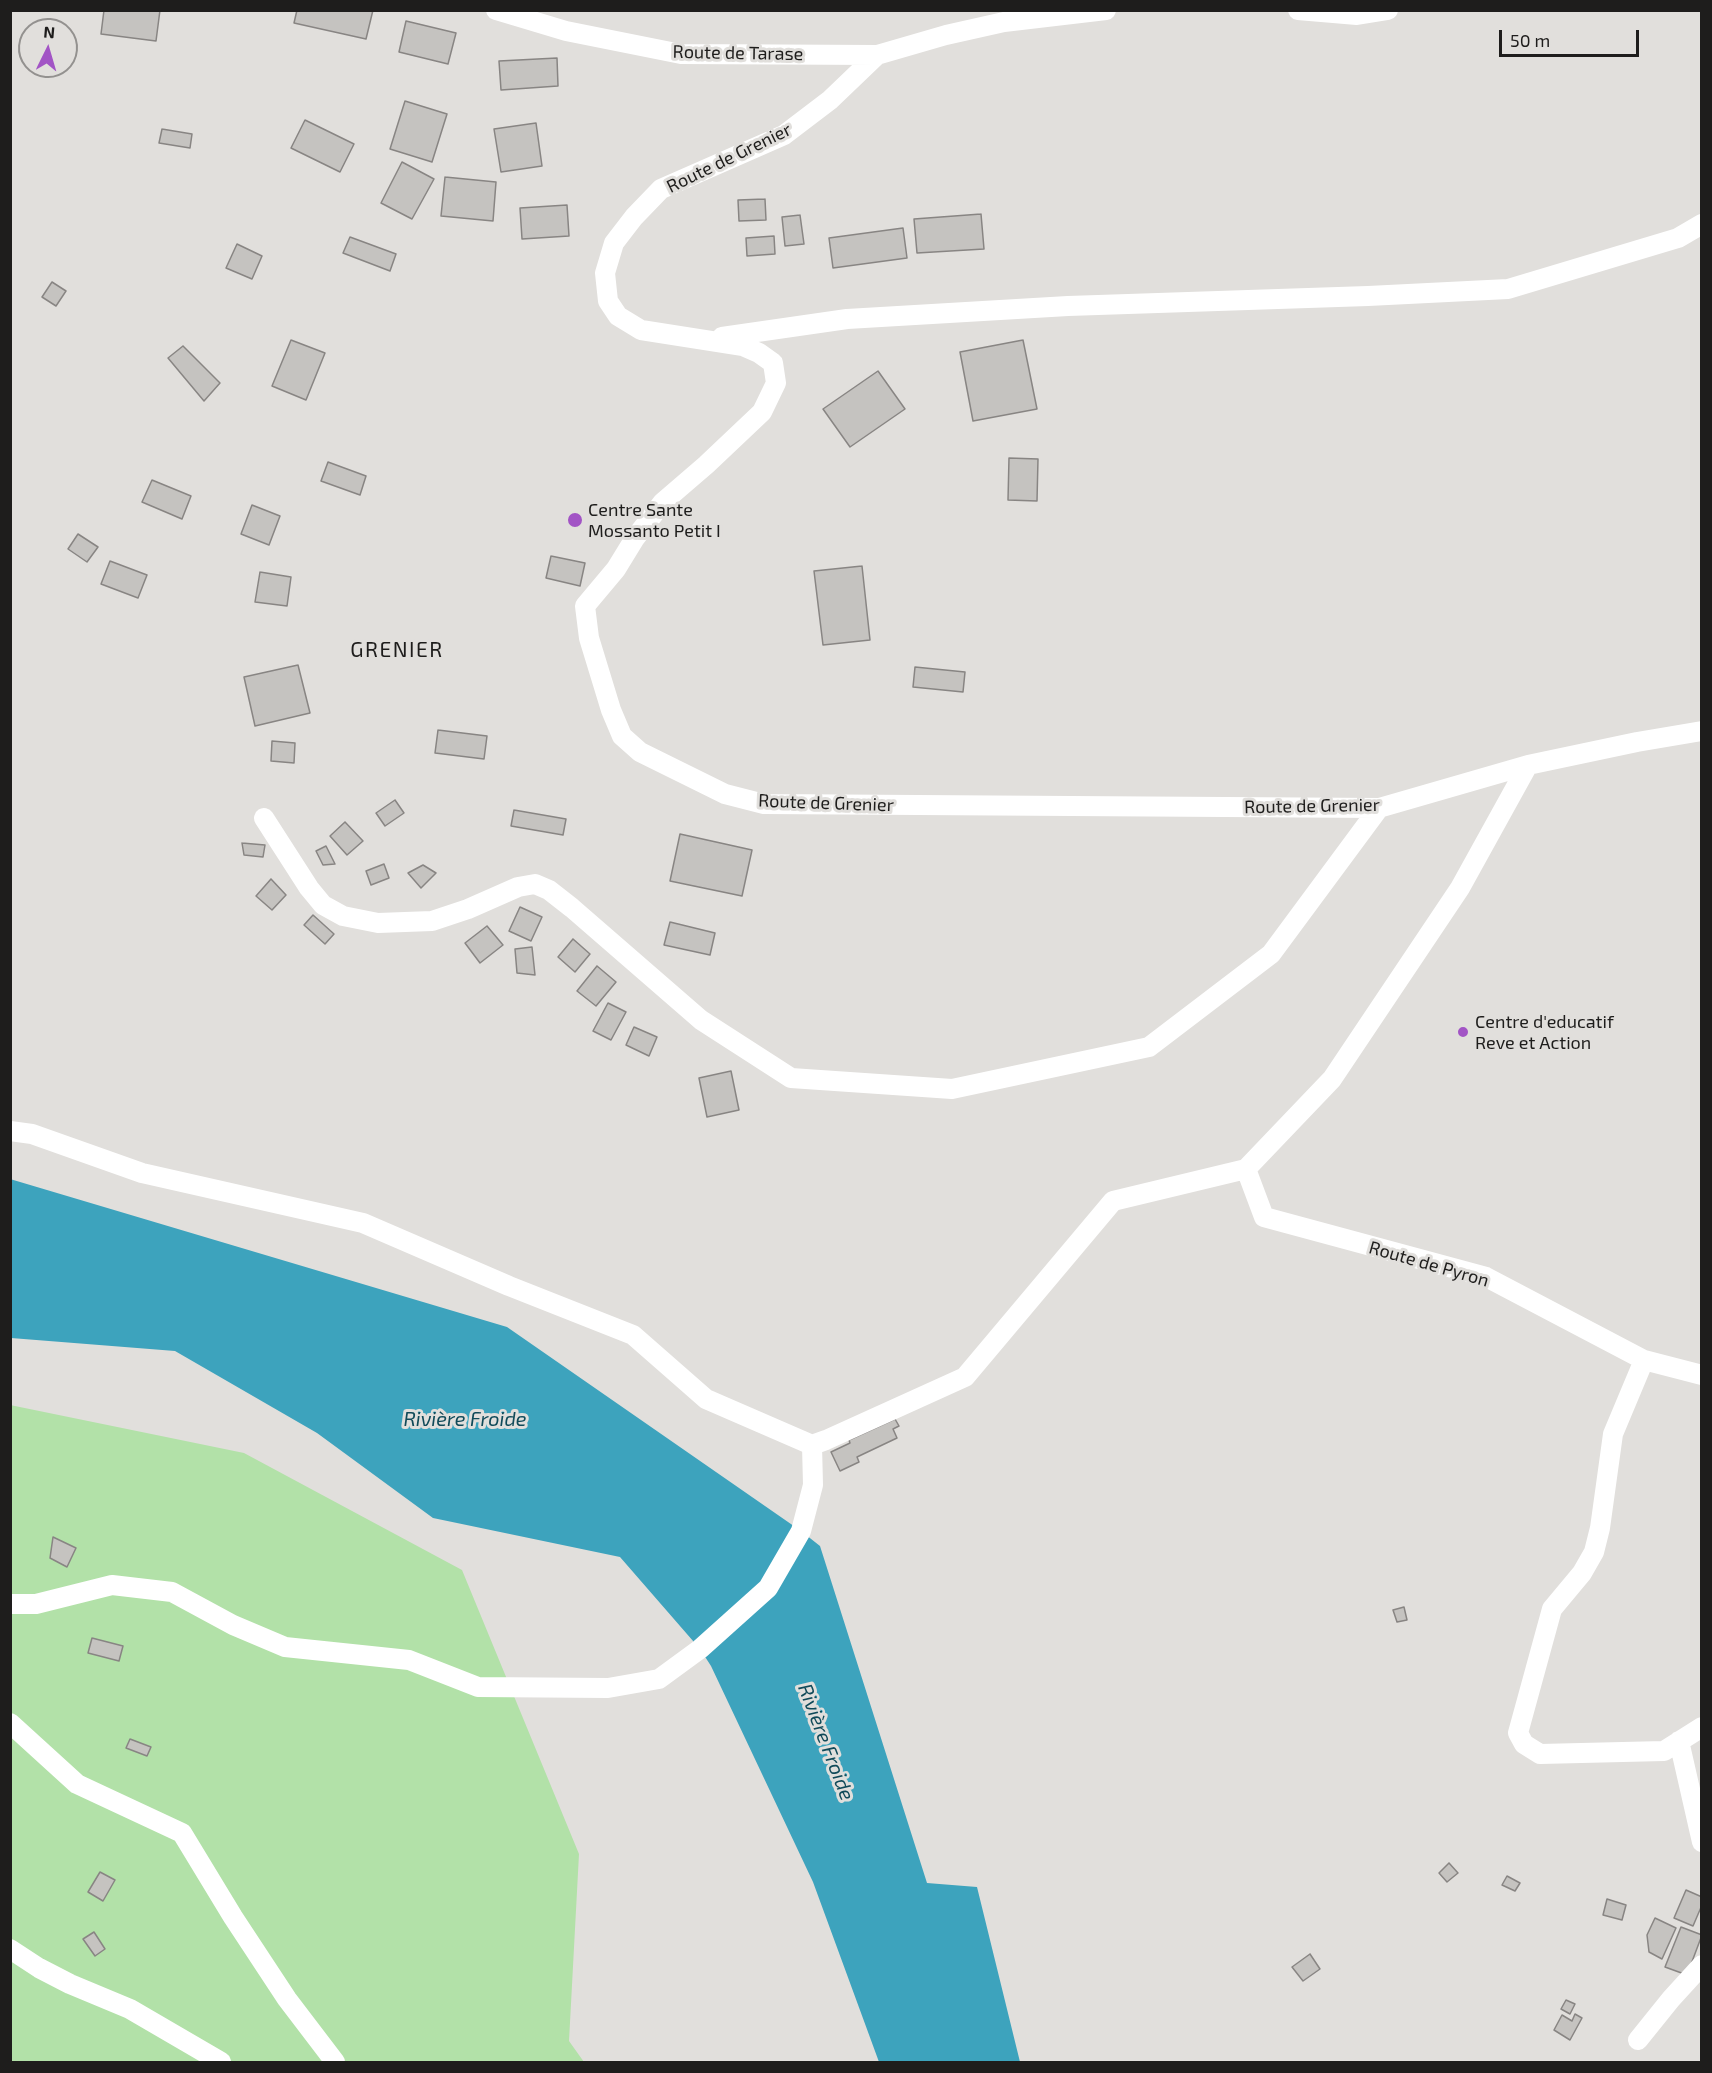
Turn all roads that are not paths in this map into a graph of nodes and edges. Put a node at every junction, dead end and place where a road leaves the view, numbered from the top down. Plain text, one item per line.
1 (496, 10) edge
2 (1106, 10) edge
3 (1298, 10) edge
4 (1388, 10) edge
5 (877, 55) junction
6 (1701, 224) edge
7 (705, 339) junction
8 (1701, 731) edge
9 (1528, 765) junction
10 (1378, 808) junction
11 (264, 818) dead end
12 (10, 1131) edge
13 (1246, 1168) junction
14 (1644, 1360) junction
15 (1701, 1375) edge
16 (812, 1445) junction
17 (10, 1604) edge
18 (10, 1723) edge
19 (1701, 1727) edge
20 (1679, 1741) junction
21 (1701, 1842) edge
22 (10, 1949) edge
23 (1701, 1965) edge
24 (1638, 2040) dead end
25 (221, 2062) edge
26 (333, 2062) edge

1 - 5 street, Route de Tarase
2 - 5 street
3 - 4 street
5 - 7 street, Route de Grenier
6 - 7 street
7 - 10 street, Route de Grenier
8 - 9 street, Route de Grenier
9 - 10 street, Route de Grenier
9 - 13 street
10 - 11 street
12 - 16 street
13 - 14 street, Route de Pyron
13 - 16 street
14 - 15 street, Route de Pyron
14 - 20 street
16 - 17 street
18 - 26 street
19 - 20 street
20 - 21 street
22 - 25 street
23 - 24 street

